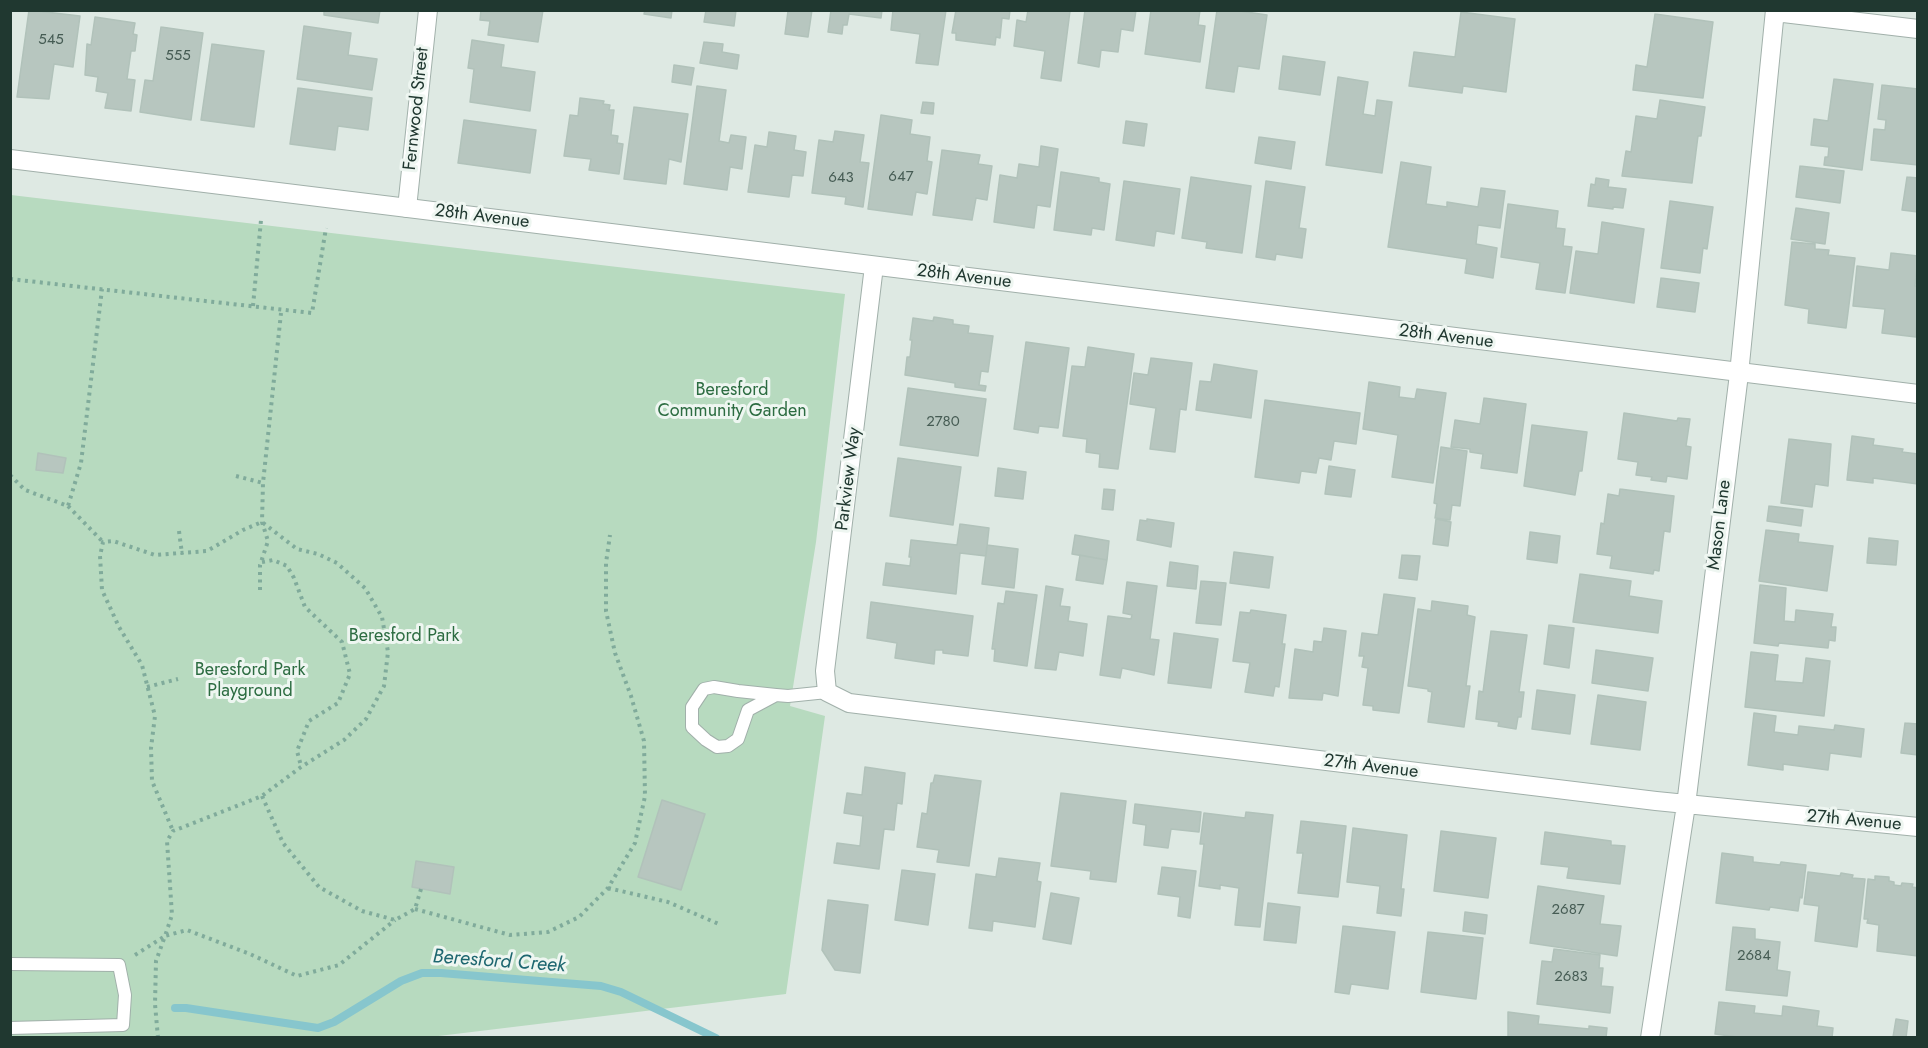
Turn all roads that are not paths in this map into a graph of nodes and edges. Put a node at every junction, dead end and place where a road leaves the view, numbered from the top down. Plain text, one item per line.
1 (428, 10) edge
2 (1775, 11) edge
3 (1917, 29) edge
4 (10, 159) edge
5 (407, 208) junction
6 (874, 266) junction
7 (1739, 374) junction
8 (1917, 394) edge
9 (827, 692) junction
10 (776, 695) junction
11 (1686, 805) junction
12 (1917, 827) edge
13 (10, 964) edge
14 (10, 1028) edge
15 (1650, 1038) edge

1 - 5 street, Fernwood Street
2 - 3 street
2 - 7 street, Mason Lane
4 - 5 street, 28th Avenue
5 - 6 street, 28th Avenue
6 - 7 street, 28th Avenue
6 - 9 street, Parkview Way
7 - 8 street, 28th Avenue
7 - 11 street, Mason Lane
9 - 10 lane
9 - 11 street, 27th Avenue
10 - 10 lane
11 - 12 street, 27th Avenue
11 - 15 street, Mason Lane
13 - 14 lane

